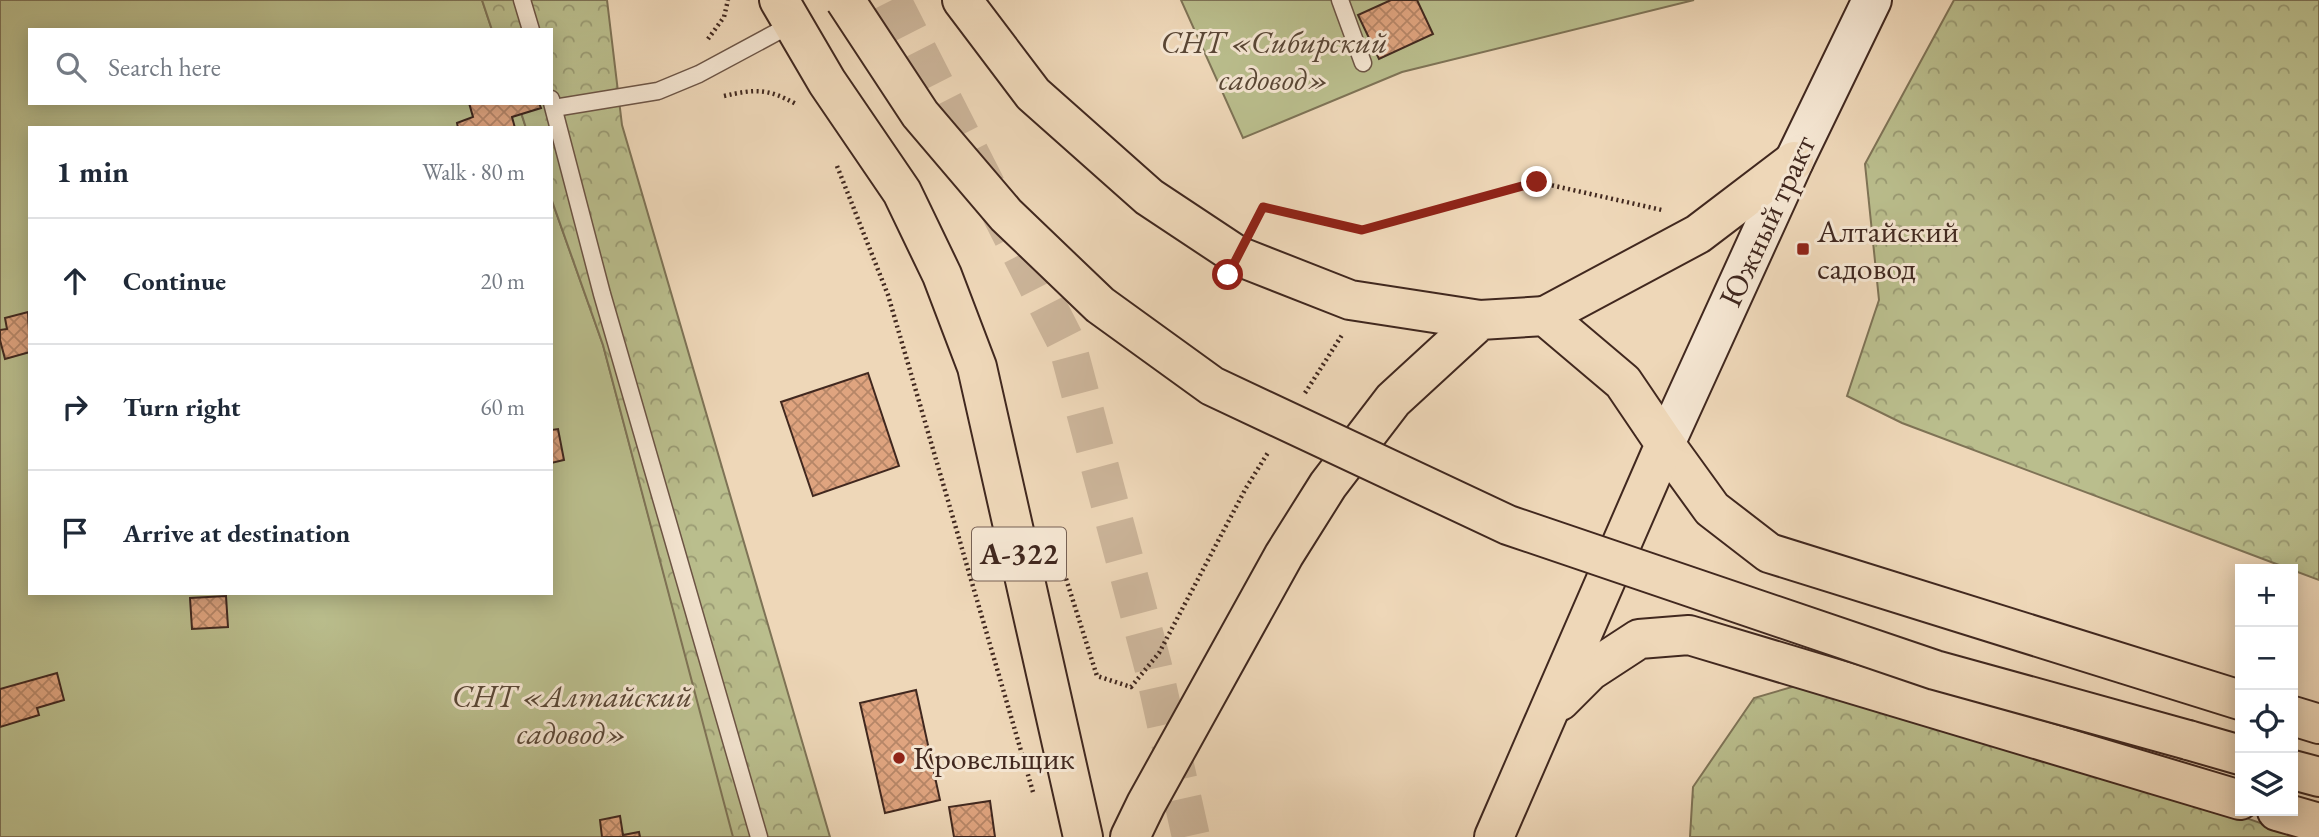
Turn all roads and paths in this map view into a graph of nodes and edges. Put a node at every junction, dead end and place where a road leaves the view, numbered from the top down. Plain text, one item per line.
1 (522, 0) edge
2 (728, 0) edge
3 (845, 0) edge
4 (962, 0) edge
5 (1340, 0) edge
6 (1872, 0) edge
7 (785, 12) edge
8 (530, 28) edge
9 (703, 47) dead end
10 (1363, 63) dead end
11 (724, 96) dead end
12 (553, 103) edge
13 (553, 105) edge
14 (801, 106) dead end
15 (1794, 161) junction
16 (837, 165) dead end
17 (1671, 212) dead end
18 (1238, 256) junction
19 (1545, 316) junction
20 (1480, 320) junction
21 (1348, 324) dead end
22 (1305, 394) dead end
23 (1275, 441) dead end
24 (1665, 443) junction
25 (1060, 559) dead end
26 (2235, 698) edge
27 (1548, 713) junction
28 (2298, 718) edge
29 (2319, 724) edge
30 (2235, 754) edge
31 (2298, 771) edge
32 (2319, 777) edge
33 (1034, 797) dead end
34 (2235, 799) edge
35 (2294, 816) edge
36 (2319, 823) edge
37 (759, 837) edge
38 (1083, 837) edge
39 (1130, 837) edge
40 (1494, 837) edge

1 - 8 lane
2 - 9 path
3 - 30 highway, bridge
4 - 18 highway
5 - 10 lane
6 - 15 main road, Южный тракт
7 - 12 lane
7 - 38 highway, А-322
11 - 14 path
13 - 37 lane
15 - 19 highway
15 - 24 main road, Южный тракт
16 - 33 path
17 - 18 path
18 - 20 highway
19 - 20 highway
19 - 24 highway
20 - 39 highway
21 - 22 path
23 - 25 path
24 - 26 highway
24 - 27 highway
27 - 34 highway
27 - 40 highway
28 - 29 highway
31 - 32 highway
35 - 36 highway

